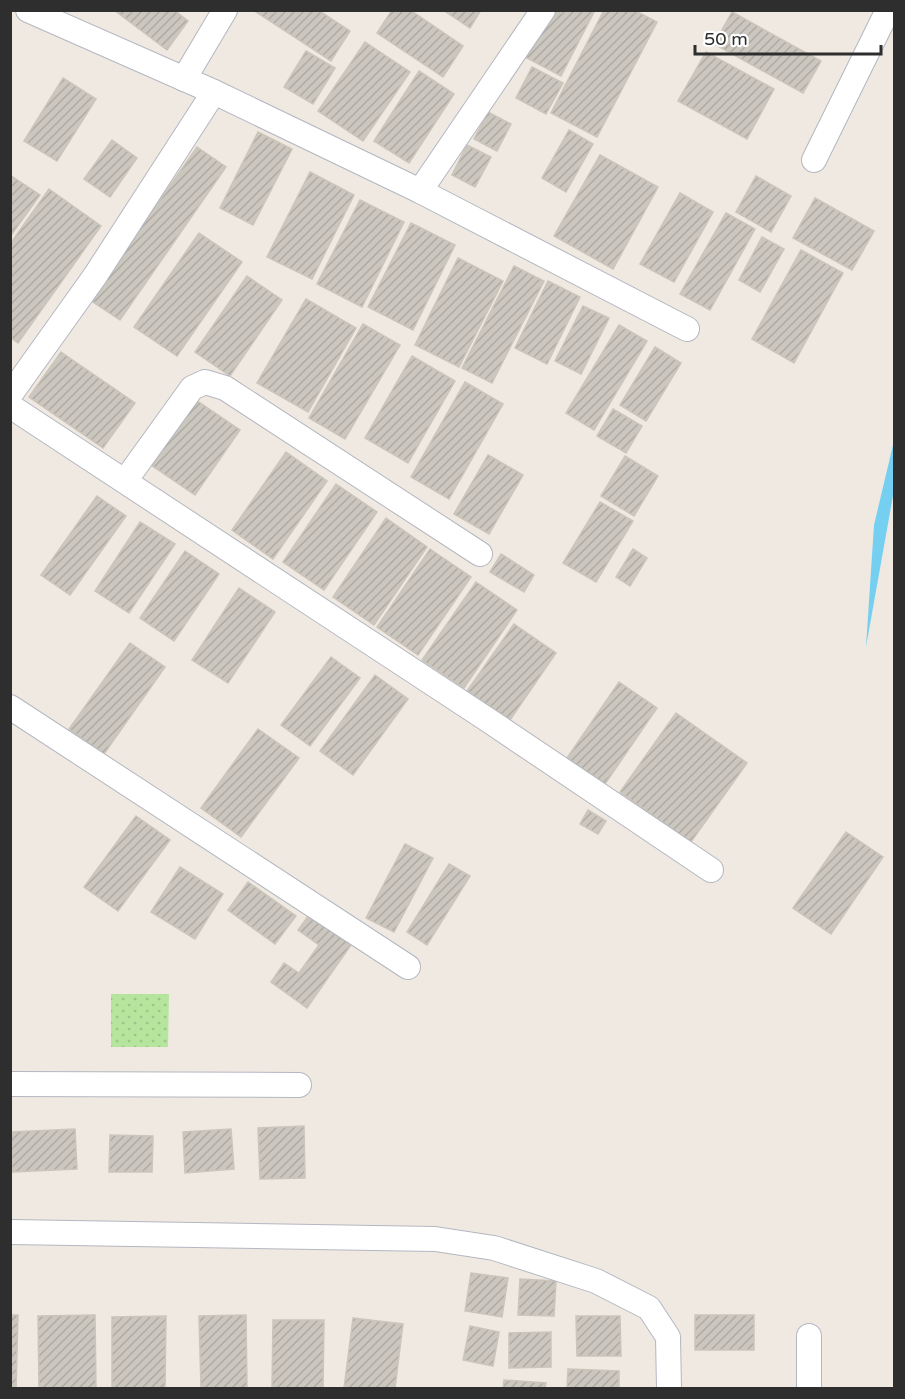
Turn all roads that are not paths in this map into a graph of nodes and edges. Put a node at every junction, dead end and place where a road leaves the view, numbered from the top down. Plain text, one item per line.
1 (28, 10) edge
2 (225, 10) edge
3 (543, 10) edge
4 (888, 10) edge
5 (184, 79) junction
6 (213, 92) junction
7 (814, 160) dead end
8 (420, 191) junction
9 (687, 329) dead end
10 (10, 395) edge
11 (10, 406) edge
12 (125, 481) junction
13 (480, 554) dead end
14 (10, 707) edge
15 (711, 870) dead end
16 (408, 967) dead end
17 (10, 1084) edge
18 (299, 1085) dead end
19 (10, 1233) edge
20 (809, 1336) dead end
21 (669, 1389) edge
22 (809, 1389) edge

1 - 5 street
2 - 5 street
3 - 8 street
4 - 7 street
5 - 6 street
6 - 8 street
6 - 10 street
8 - 9 street
11 - 12 street
12 - 13 street
12 - 15 street
14 - 16 street
17 - 18 street
19 - 21 street
20 - 22 street

